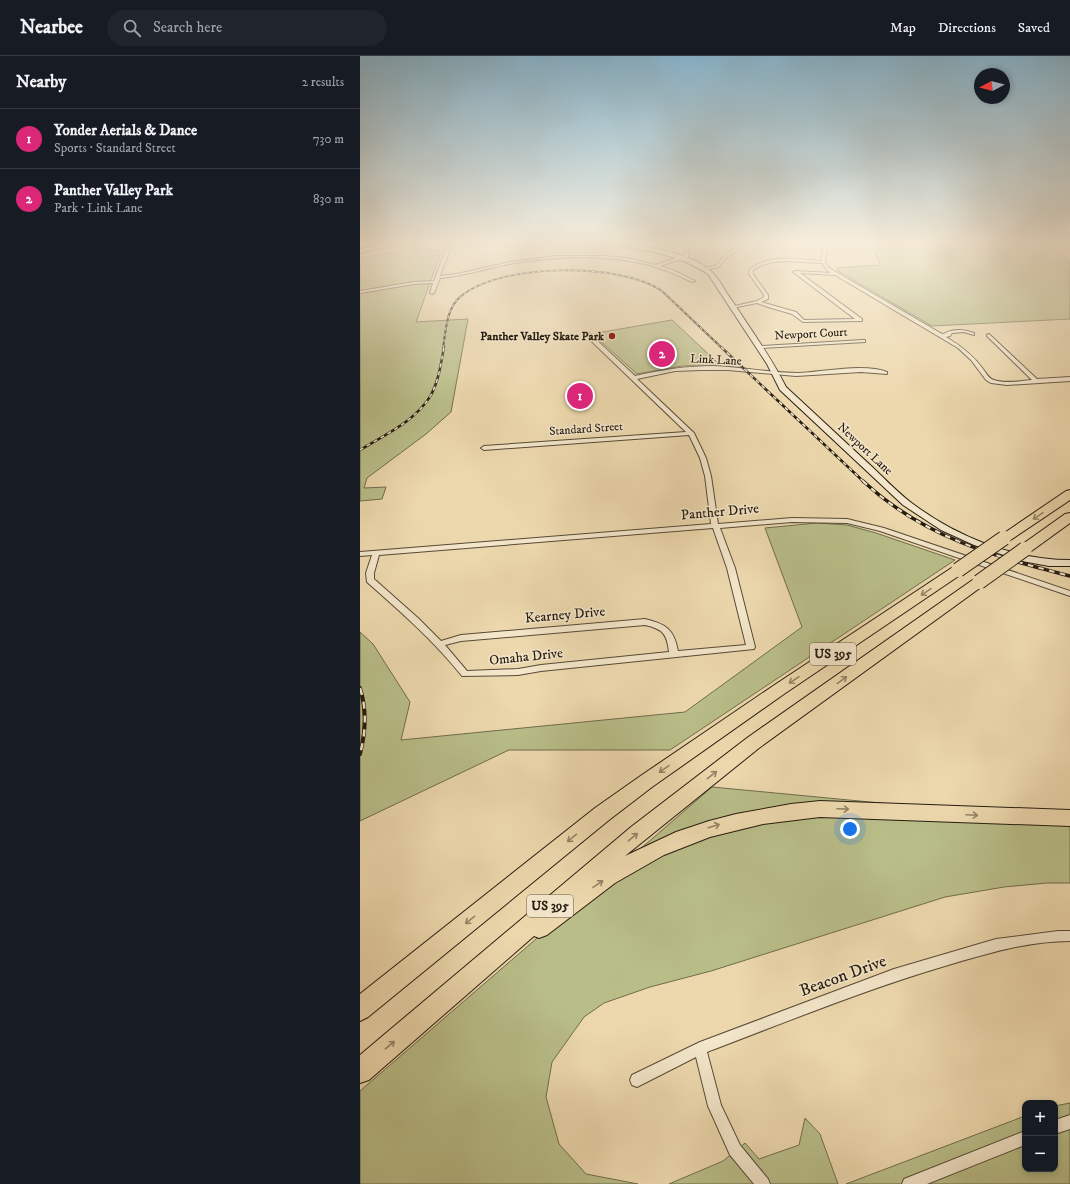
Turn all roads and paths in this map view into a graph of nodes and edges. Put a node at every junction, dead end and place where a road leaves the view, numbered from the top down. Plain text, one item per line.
1 (726, 297) edge
2 (766, 297) edge
3 (828, 297) edge
4 (874, 297) edge
5 (758, 302) junction
6 (732, 306) junction
7 (586, 333) dead end
8 (972, 334) dead end
9 (989, 335) dead end
10 (941, 336) junction
11 (864, 341) dead end
12 (760, 346) junction
13 (775, 372) junction
14 (885, 373) dead end
15 (634, 378) junction
16 (1070, 379) edge
17 (1036, 381) junction
18 (691, 433) junction
19 (484, 448) dead end
20 (1070, 494) edge
21 (1070, 517) edge
22 (715, 525) junction
23 (376, 553) junction
24 (360, 554) edge
25 (1070, 563) edge
26 (1070, 594) edge
27 (439, 644) junction
28 (674, 655) junction
29 (1070, 818) edge
30 (1070, 936) edge
31 (360, 1008) edge
32 (422, 1018) junction
33 (700, 1048) junction
34 (360, 1071) edge
35 (637, 1080) dead end
36 (1070, 1122) edge
37 (1058, 1126) edge
38 (1022, 1139) edge
39 (763, 1184) edge
40 (909, 1184) edge

1 - 6 street, Newport Lane
2 - 5 street
3 - 5 street
4 - 10 street
5 - 6 street
6 - 12 street, Newport Lane
7 - 15 street
8 - 10 street
9 - 17 street
10 - 17 street
11 - 12 street, Newport Court
12 - 13 street, Newport Lane
13 - 14 street, Link Lane
13 - 15 street, Link Lane
13 - 25 street, Newport Lane
15 - 18 street
16 - 17 street
18 - 19 street, Standard Street
18 - 22 street
20 -> 31 highway, US 395, bridge
32 -> 21 highway, US 395, bridge
22 - 23 street, Panther Drive
22 - 26 street, Panther Drive
22 - 28 street, Omaha Drive
23 - 24 street, Panther Drive
23 - 27 street, Omaha Drive
27 - 28 street, Omaha Drive
27 - 28 street, Kearney Drive
32 -> 29 highway
30 - 33 street, Beacon Drive
34 -> 32 highway, US 395
33 - 35 street, Beacon Drive
33 - 39 street
36 - 37 street
38 - 40 street

